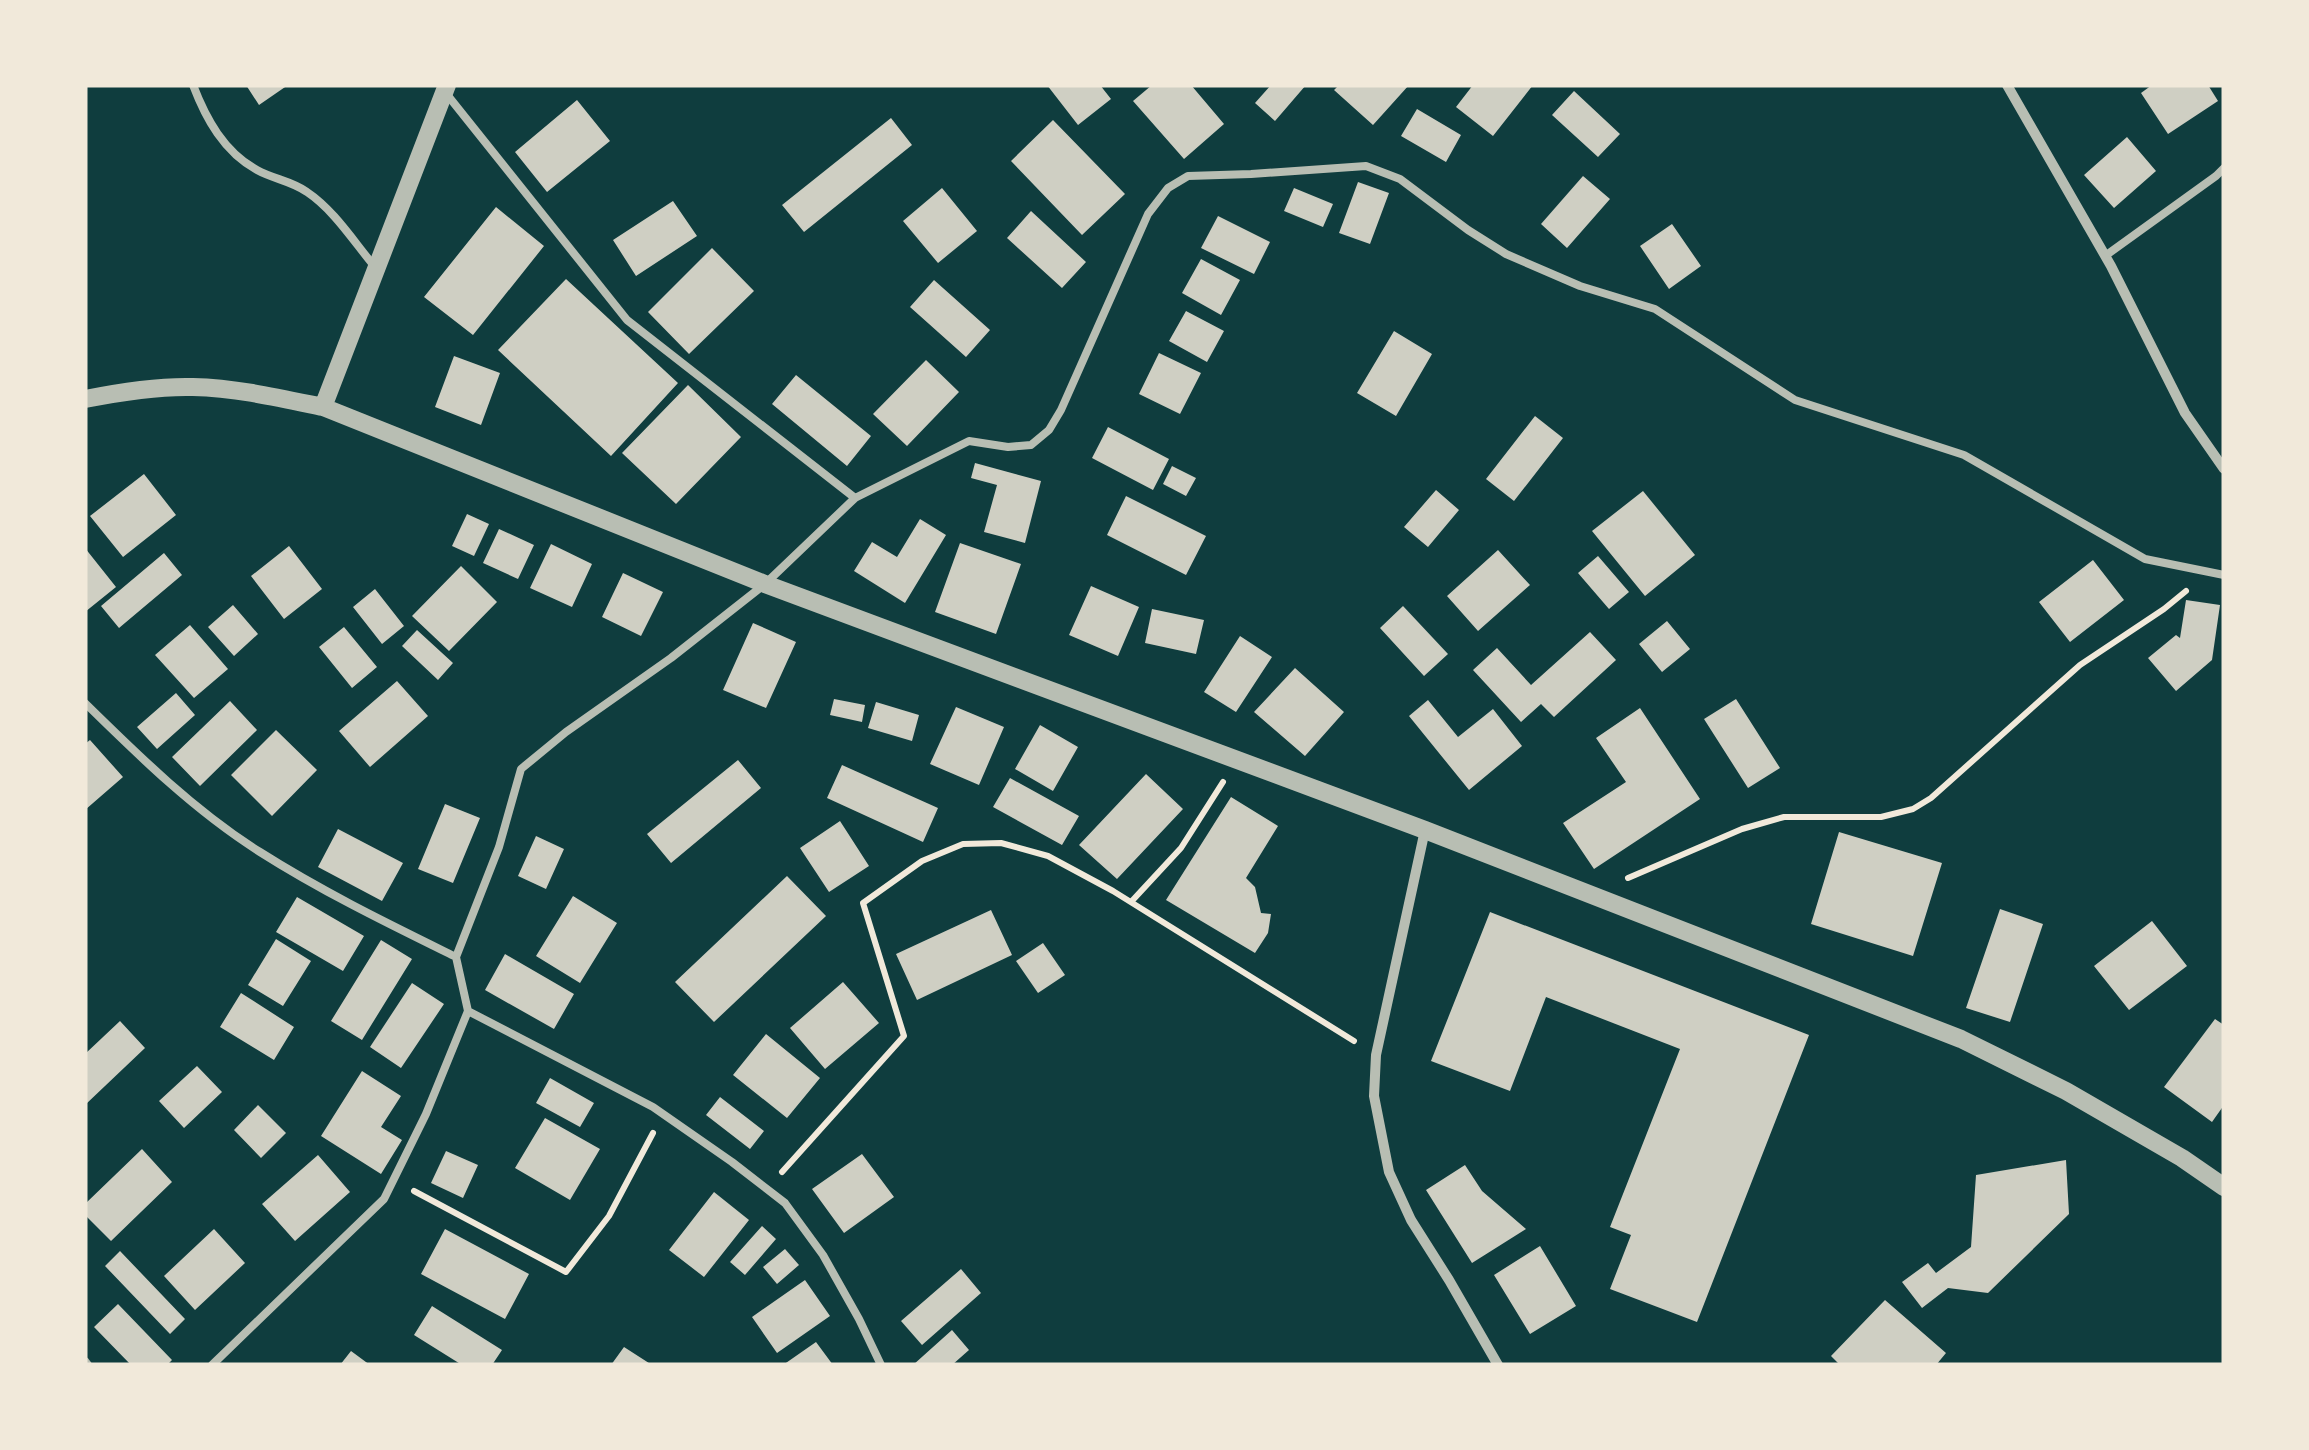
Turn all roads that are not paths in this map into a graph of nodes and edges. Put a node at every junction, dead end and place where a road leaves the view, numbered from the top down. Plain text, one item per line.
1 (192, 85) edge
2 (2007, 85) edge
3 (444, 87) edge
4 (2224, 168) edge
5 (2105, 256) junction
6 (376, 269) junction
7 (85, 398) edge
8 (323, 407) junction
9 (2224, 469) edge
10 (855, 498) junction
11 (2224, 575) edge
12 (765, 584) junction
13 (85, 704) edge
14 (1425, 830) junction
15 (456, 957) junction
16 (468, 1011) junction
17 (2224, 1187) edge
18 (212, 1365) edge
19 (881, 1365) edge
20 (1498, 1365) edge

1 - 6 lane
2 - 5 street
3 - 6 street
3 - 10 lane
4 - 5 lane
5 - 9 street
6 - 8 street
7 - 8 street
8 - 12 street
10 - 11 lane
10 - 12 lane
12 - 14 street
12 - 15 lane
13 - 15 lane
14 - 17 street
14 - 20 street
15 - 16 lane
16 - 18 lane
16 - 19 lane

